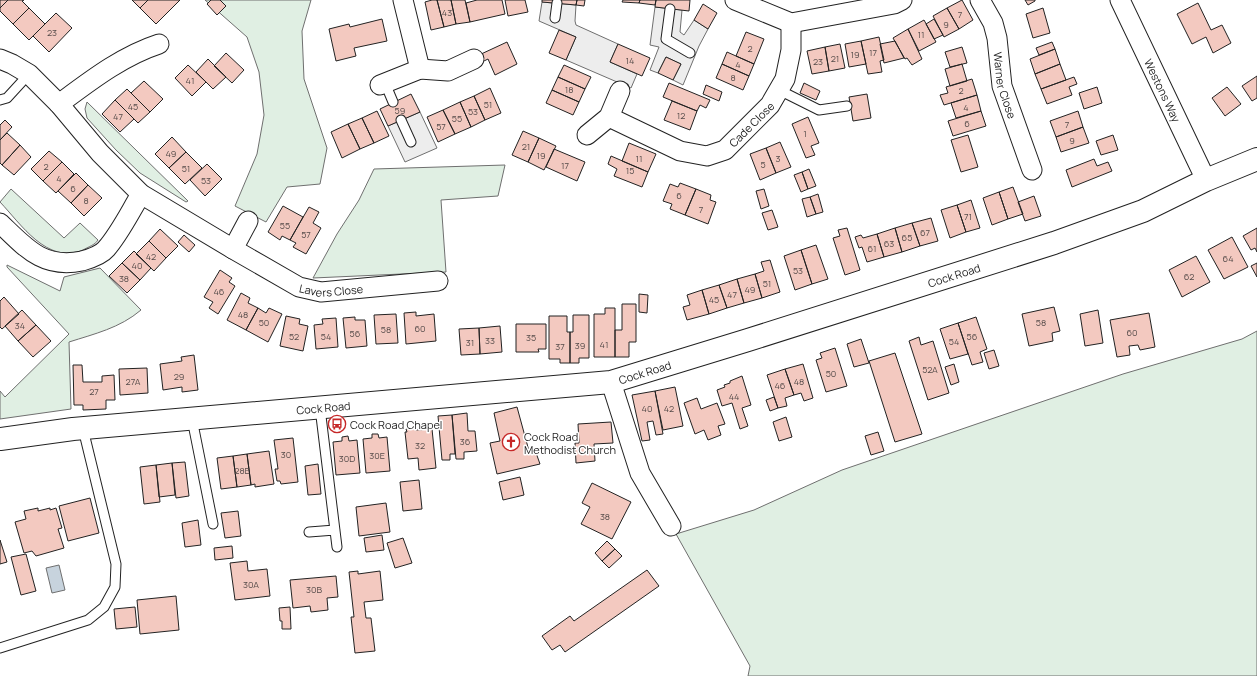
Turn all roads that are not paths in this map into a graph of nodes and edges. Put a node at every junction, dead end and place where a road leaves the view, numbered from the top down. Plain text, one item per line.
1 (403, 0) edge
2 (735, 0) edge
3 (980, 0) edge
4 (1120, 0) edge
5 (897, 1) edge
6 (557, 3) dead end
7 (670, 9) dead end
8 (555, 18) dead end
9 (791, 23) junction
10 (159, 44) dead end
11 (690, 53) dead end
12 (0, 59) edge
13 (474, 59) dead end
14 (420, 69) junction
15 (29, 74) junction
16 (383, 84) joint
17 (778, 90) junction
18 (620, 91) dead end
19 (0, 100) edge
20 (393, 102) dead end
21 (59, 104) junction
22 (847, 106) dead end
23 (609, 118) junction
24 (401, 120) dead end
25 (587, 135) dead end
26 (411, 142) dead end
27 (1257, 159) edge
28 (1032, 170) dead end
29 (1206, 180) junction
30 (141, 194) junction
31 (248, 221) dead end
32 (0, 223) edge
33 (233, 249) junction
34 (438, 281) dead end
35 (611, 382) junction
36 (320, 408) junction
37 (192, 419) junction
38 (83, 428) junction
39 (0, 439) edge
40 (213, 524) dead end
41 (671, 526) dead end
42 (335, 530) junction
43 (309, 532) dead end
44 (337, 547) dead end
45 (0, 648) edge

1 - 14 street
2 - 9 street
3 - 28 street, Warner Close
4 - 29 street, Westons Way
5 - 9 street
6 - 8 lane
7 - 11 lane
9 - 17 street, Cade Close
10 - 21 street
12 - 15 street, Lavers Close
13 - 14 street
14 - 16 street
15 - 19 lane
15 - 21 street, Lavers Close
16 - 20 lane
17 - 22 lane
17 - 23 street, Cade Close
18 - 23 street
21 - 30 street, Lavers Close
23 - 25 street
24 - 26 lane
27 - 29 street, Cock Road
29 - 35 street, Cock Road
30 - 32 street
30 - 33 street, Lavers Close
31 - 33 street
33 - 34 street, Lavers Close
35 - 36 street, Cock Road
35 - 41 street
36 - 37 street, Cock Road
36 - 42 lane
37 - 38 street, Cock Road
37 - 40 lane
38 - 39 street, Cock Road
38 - 45 lane
42 - 43 lane
42 - 44 lane

